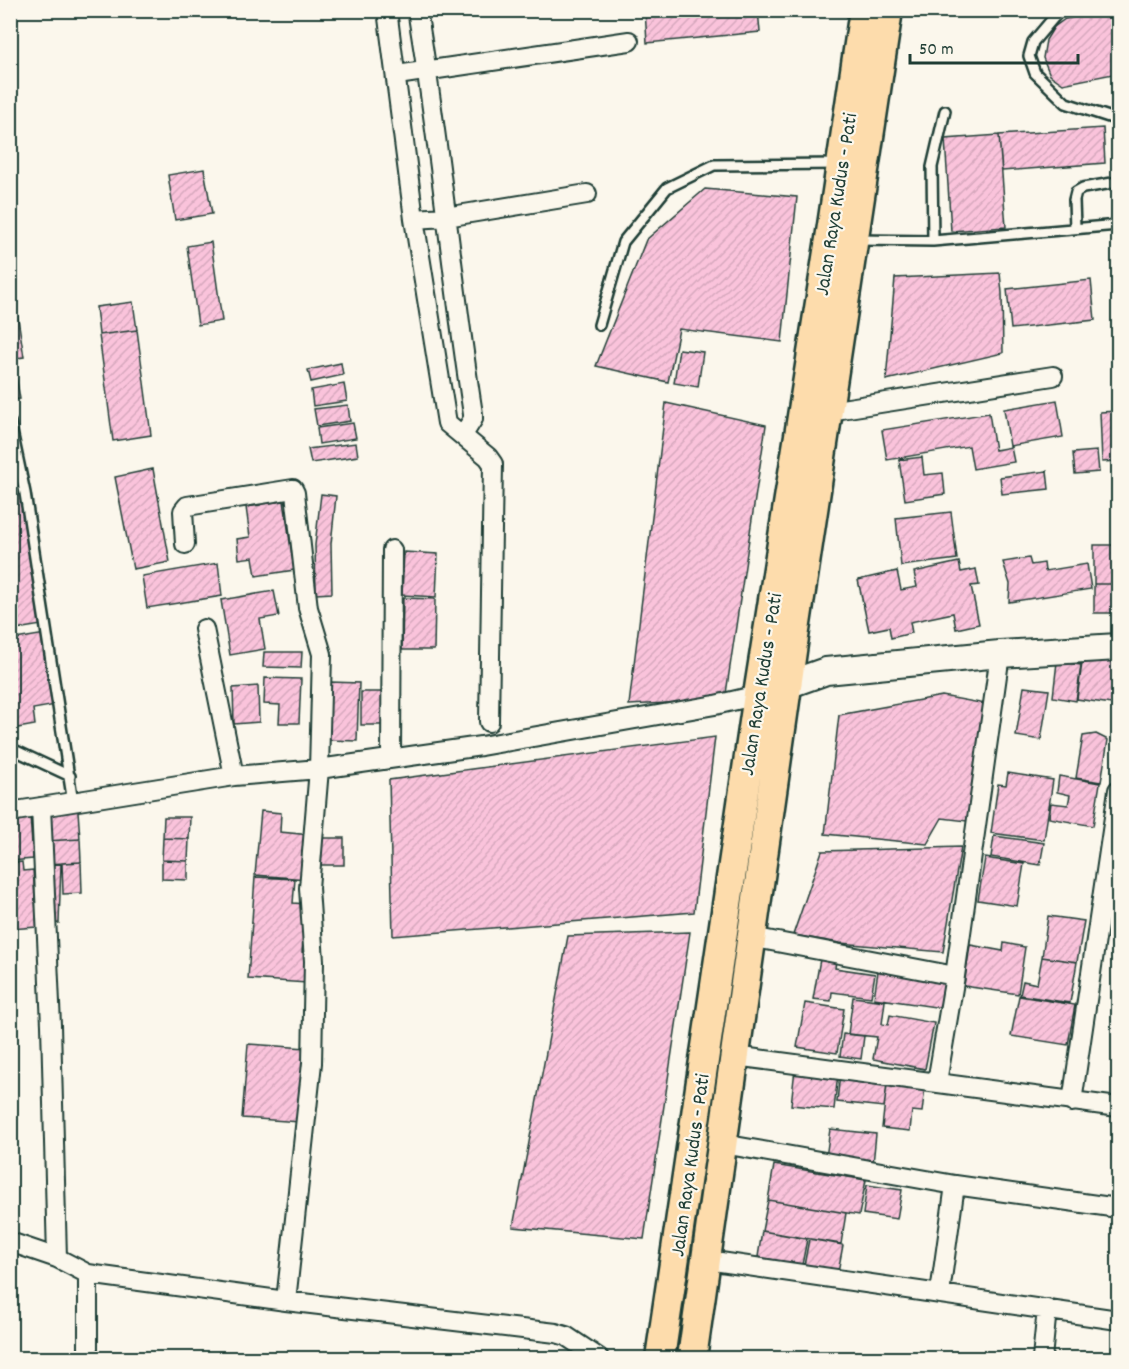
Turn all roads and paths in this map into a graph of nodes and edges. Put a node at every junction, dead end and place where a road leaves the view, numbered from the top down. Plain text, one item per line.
1 (387, 10) edge
2 (417, 10) edge
3 (864, 10) edge
4 (888, 10) edge
5 (1060, 10) edge
6 (629, 41) dead end
7 (428, 71) junction
8 (397, 75) junction
9 (945, 111) dead end
10 (1119, 120) edge
11 (841, 164) junction
12 (1119, 182) edge
13 (587, 194) dead end
14 (446, 217) junction
15 (414, 219) junction
16 (1119, 225) edge
17 (1075, 228) junction
18 (843, 239) junction
19 (933, 241) junction
20 (599, 325) dead end
21 (1053, 376) dead end
22 (829, 411) junction
23 (10, 422) edge
24 (463, 435) junction
25 (185, 544) dead end
26 (392, 550) dead end
27 (204, 629) dead end
28 (1119, 647) edge
29 (1000, 654) junction
30 (787, 685) junction
31 (758, 695) junction
32 (489, 722) dead end
33 (10, 748) edge
34 (391, 758) junction
35 (319, 769) junction
36 (69, 776) junction
37 (234, 776) junction
38 (1119, 789) edge
39 (73, 803) junction
40 (41, 807) junction
41 (10, 812) edge
42 (751, 937) junction
43 (955, 976) junction
44 (735, 1056) junction
45 (937, 1082) junction
46 (1072, 1102) junction
47 (1119, 1107) edge
48 (723, 1144) junction
49 (956, 1185) junction
50 (1119, 1208) edge
51 (10, 1242) edge
52 (57, 1258) junction
53 (707, 1260) junction
54 (88, 1274) junction
55 (940, 1293) junction
56 (286, 1301) junction
57 (1047, 1309) junction
58 (1119, 1320) edge
59 (88, 1359) edge
60 (599, 1359) edge
61 (660, 1359) edge
62 (692, 1359) edge
63 (1042, 1359) edge

1 - 8 street
2 - 7 street
3 - 11 main road, Jalan Raya Kudus - Pati
4 - 18 main road, Jalan Raya Kudus - Pati
5 - 10 lane
6 - 7 street
7 - 8 street
7 - 14 street
8 - 15 street
9 - 19 lane
11 - 18 main road, Jalan Raya Kudus - Pati
11 - 20 lane
12 - 17 lane
13 - 14 street
14 - 15 street
14 - 24 street
15 - 24 street
16 - 17 lane
17 - 19 lane
18 - 19 lane
18 - 22 main road, Jalan Raya Kudus - Pati
18 - 31 main road, Jalan Raya Kudus - Pati
21 - 22 street
22 - 30 main road, Jalan Raya Kudus - Pati
23 - 36 lane
24 - 32 street
25 - 35 street
26 - 34 street
27 - 37 street
28 - 29 street
29 - 30 street
29 - 43 street
30 - 31 street
30 - 42 main road, Jalan Raya Kudus - Pati
31 - 34 street
31 - 61 main road, Jalan Raya Kudus - Pati
33 - 36 lane
34 - 35 street
35 - 37 street
35 - 56 street
36 - 39 lane
37 - 39 street
38 - 46 street
39 - 40 street
40 - 41 street
40 - 52 street
42 - 43 street
42 - 44 main road, Jalan Raya Kudus - Pati
43 - 45 street
44 - 45 street
44 - 48 main road, Jalan Raya Kudus - Pati
45 - 46 street
46 - 47 street
48 - 49 street
48 - 53 main road, Jalan Raya Kudus - Pati
49 - 50 street
49 - 55 street
51 - 52 street
52 - 54 street
53 - 55 street
53 - 62 main road, Jalan Raya Kudus - Pati
54 - 56 street
54 - 59 street
55 - 57 street
56 - 60 street
57 - 58 street
57 - 63 street

